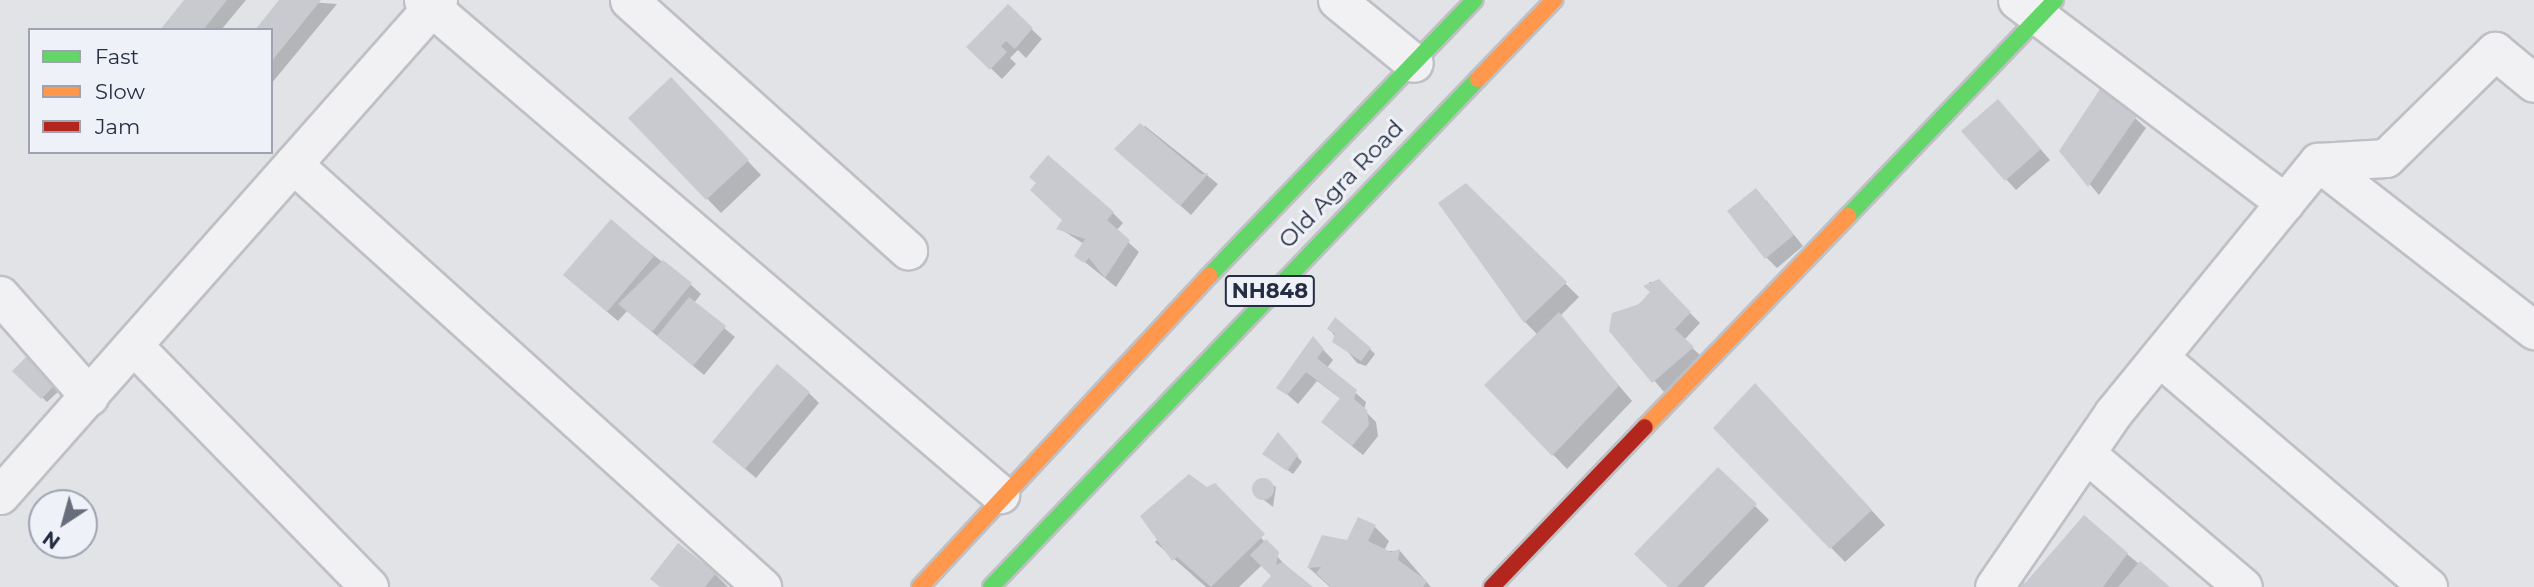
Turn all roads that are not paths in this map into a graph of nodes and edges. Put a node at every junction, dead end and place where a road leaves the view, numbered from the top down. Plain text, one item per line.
1 (629, 0) edge
2 (1337, 0) edge
3 (1475, 0) edge
4 (1554, 0) edge
5 (431, 3) edge
6 (2037, 6) edge
7 (1414, 63) junction
8 (2534, 83) edge
9 (2318, 162) junction
10 (293, 164) junction
11 (2285, 202) junction
12 (908, 250) dead end
13 (0, 295) edge
14 (2534, 330) edge
15 (133, 345) junction
16 (2159, 357) junction
17 (89, 396) junction
18 (2089, 456) junction
19 (1000, 494) junction
20 (0, 495) edge
21 (369, 587) edge
22 (762, 587) edge
23 (920, 587) edge
24 (991, 587) edge
25 (1492, 587) edge
26 (1994, 587) edge
27 (2244, 587) edge
28 (2428, 587) edge

1 - 12 street
2 - 7 street
3 - 7 main road, NH848
4 - 24 main road, Old Agra Road / NH848
5 - 10 street
5 - 19 street
6 - 11 street
6 - 25 main road
7 - 19 main road, NH848
8 - 9 street
9 - 11 street
9 - 14 street
10 - 15 street
10 - 22 street
11 - 16 street
13 - 17 street
15 - 17 street
15 - 21 street
16 - 18 street
16 - 28 street
17 - 20 street
18 - 26 street
18 - 27 street
19 - 23 main road, NH848

